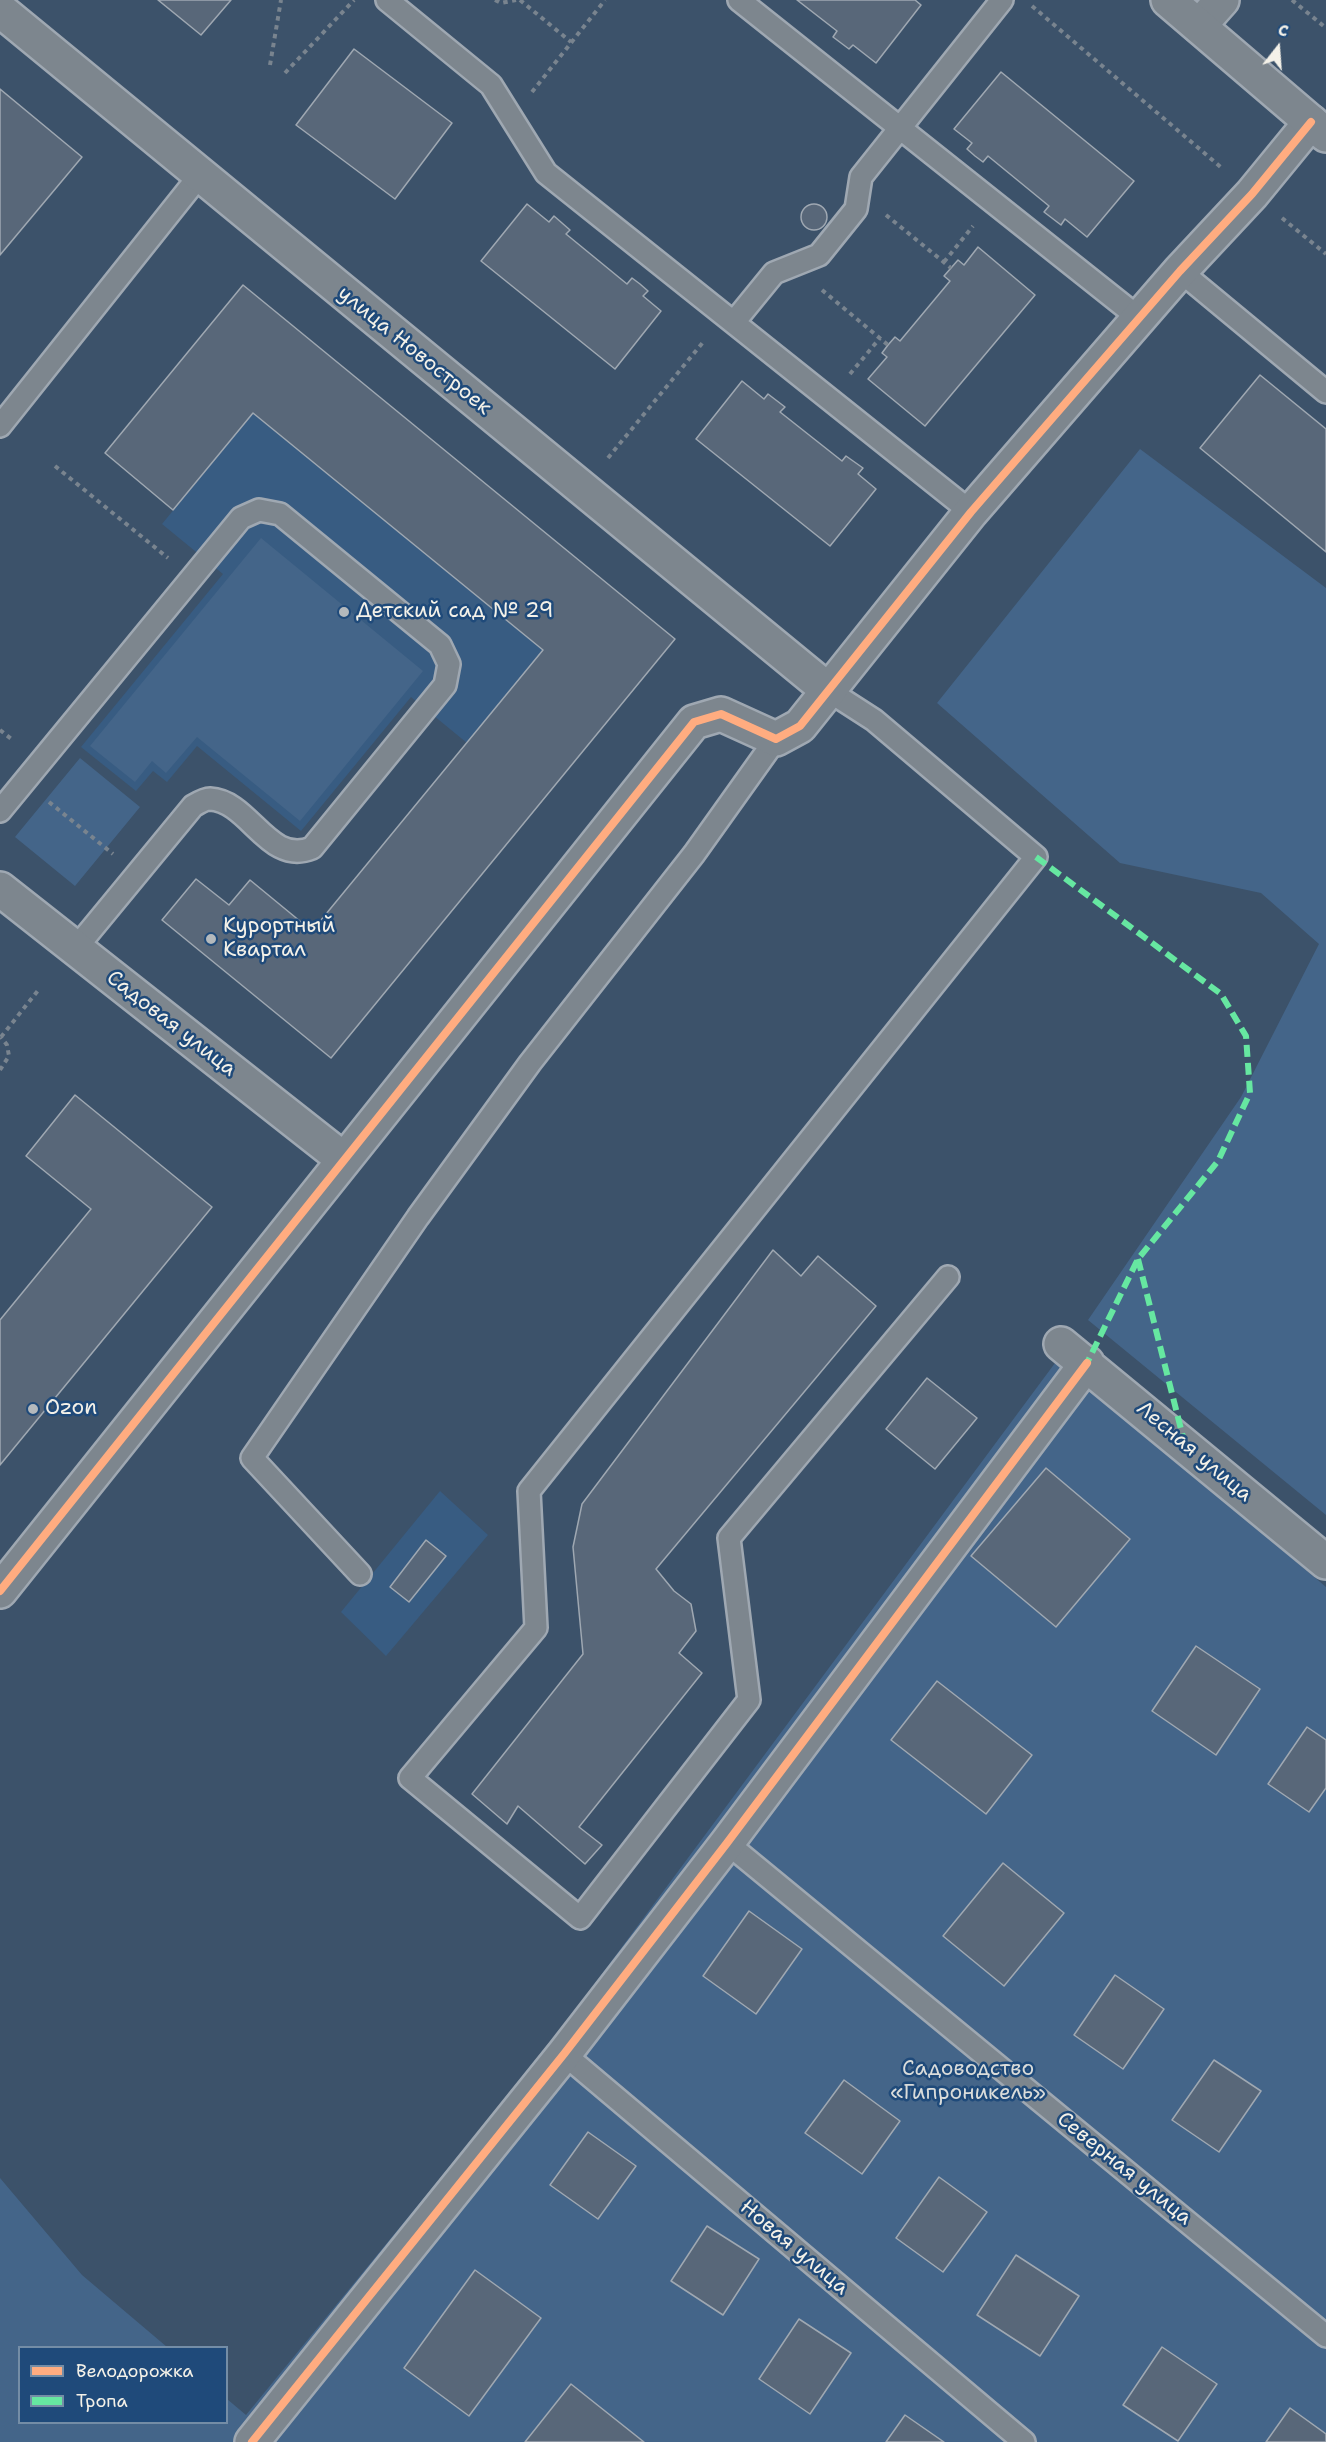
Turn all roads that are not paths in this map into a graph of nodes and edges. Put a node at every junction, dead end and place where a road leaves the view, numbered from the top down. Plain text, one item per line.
1 (387, 0) edge
2 (739, 0) edge
3 (1002, 0) edge
4 (1168, 0) edge
5 (1222, 0) edge
6 (0, 10) edge
7 (1199, 26) junction
8 (900, 128) junction
9 (1318, 129) edge
10 (200, 175) junction
11 (1180, 271) junction
12 (1139, 318) junction
13 (729, 319) junction
14 (1326, 392) edge
15 (0, 426) edge
16 (971, 512) junction
17 (829, 691) junction
18 (776, 739) junction
19 (0, 811) edge
20 (0, 889) edge
21 (76, 948) junction
22 (343, 1159) junction
23 (948, 1277) dead end
24 (1061, 1344) dead end
25 (1087, 1364) junction
26 (1326, 1562) edge
27 (360, 1575) dead end
28 (0, 1591) edge
29 (727, 1843) junction
30 (564, 2054) junction
31 (1326, 2336) edge
32 (263, 2438) edge
33 (1024, 2442) edge

1 - 13 lane
2 - 8 lane
3 - 8 lane
4 - 7 street
5 - 7 street
6 - 10 street, улица Новостроек
7 - 9 street
8 - 12 lane
8 - 13 lane
9 - 11 street
10 - 15 lane
10 - 17 street, улица Новостроек
11 - 12 street
11 - 14 lane
12 - 16 street
13 - 16 lane
16 - 17 street
17 - 18 street
17 - 23 lane
18 - 22 street
18 - 27 lane
19 - 21 lane
20 - 21 street, Садовая улица
21 - 22 street, Садовая улица
22 - 28 street
24 - 25 street, Лесная улица
25 - 26 street, Лесная улица
25 - 29 street
29 - 30 street
29 - 31 lane, Северная улица
30 - 32 street
30 - 33 lane, Новая улица

